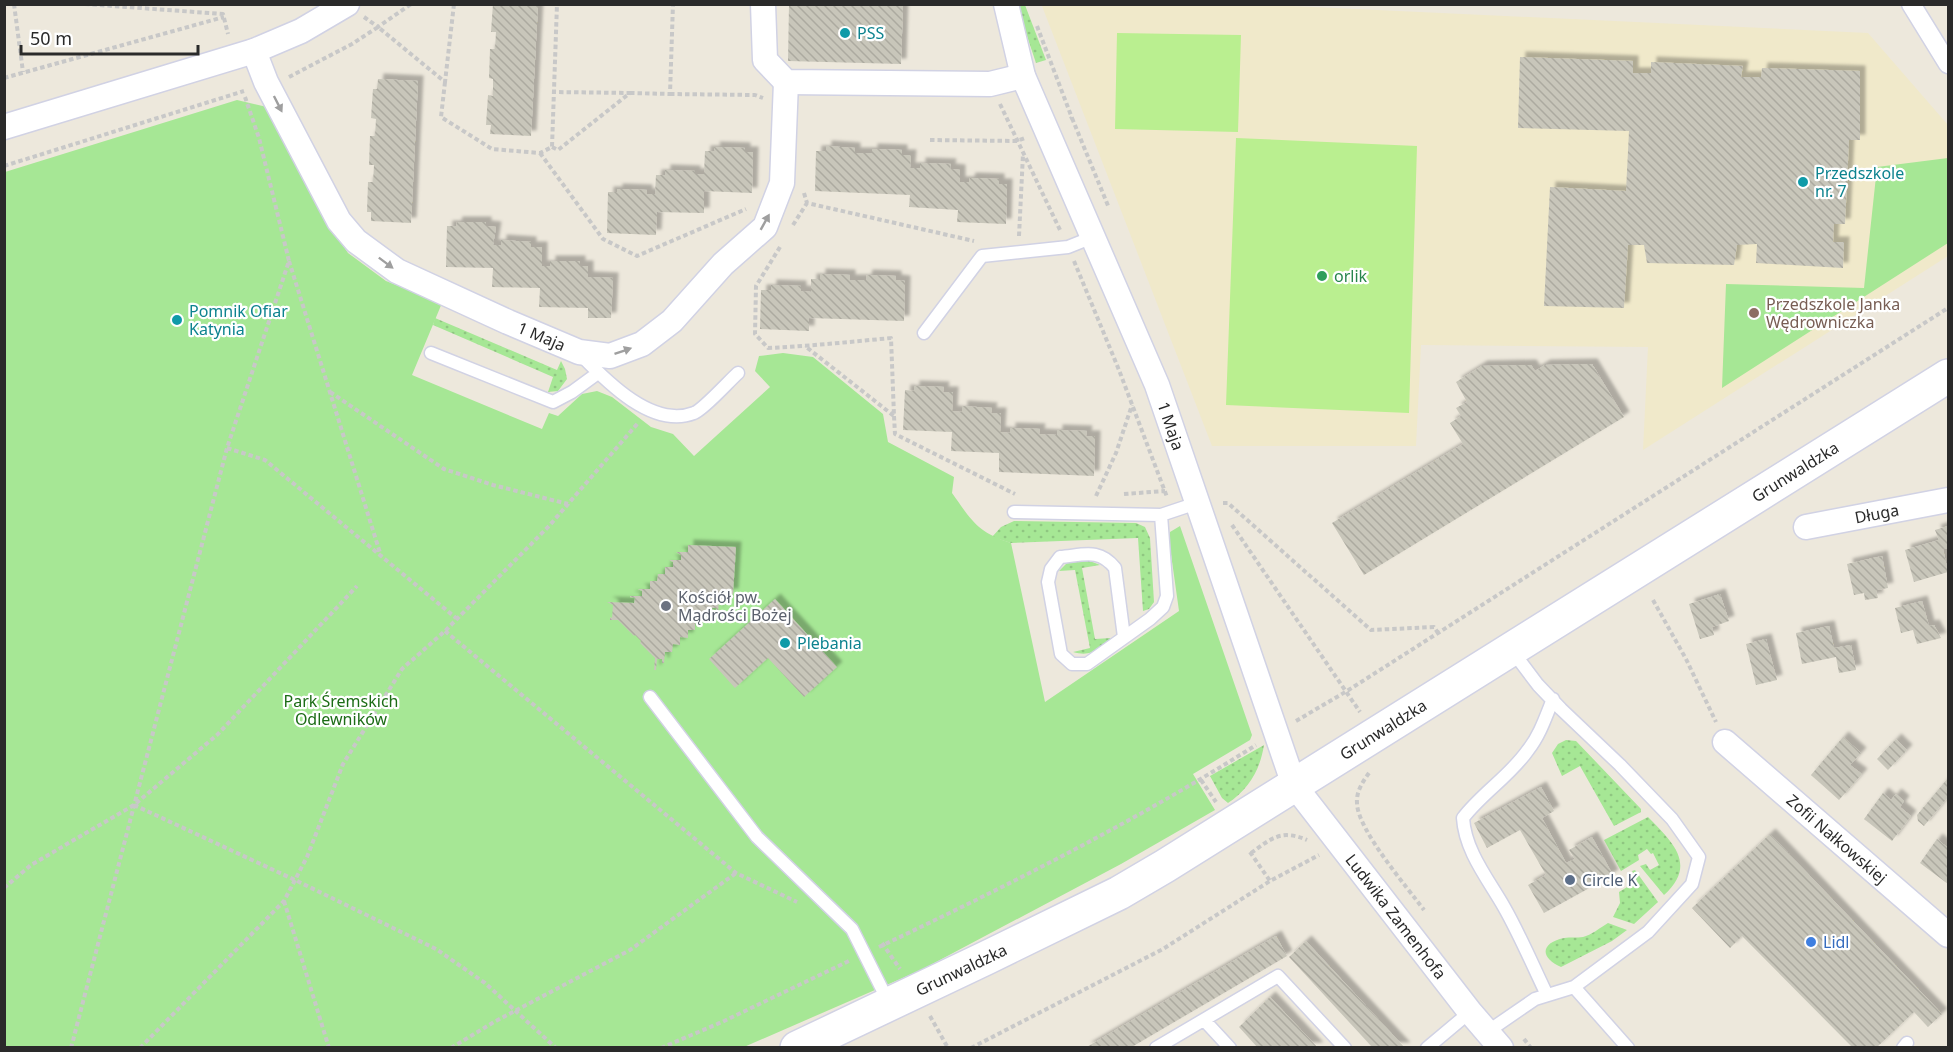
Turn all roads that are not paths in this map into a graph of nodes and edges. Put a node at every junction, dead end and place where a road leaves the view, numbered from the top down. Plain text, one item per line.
1 (763, 4) edge
2 (1006, 4) edge
3 (1911, 4) edge
4 (351, 8) edge
5 (254, 51) junction
6 (1948, 64) edge
7 (1023, 76) junction
8 (786, 82) junction
9 (4, 127) edge
10 (1093, 237) junction
11 (924, 333) dead end
12 (579, 352) junction
13 (431, 354) dead end
14 (598, 373) junction
15 (738, 373) dead end
16 (1948, 376) edge
17 (1948, 500) edge
18 (1197, 503) junction
19 (1014, 512) dead end
20 (1167, 513) junction
21 (1806, 527) dead end
22 (1124, 637) junction
23 (1511, 649) junction
24 (650, 697) dead end
25 (1553, 699) junction
26 (1725, 742) road end
27 (1294, 785) junction
28 (1948, 935) edge
29 (1574, 987) junction
30 (1547, 995) junction
31 (889, 1004) junction
32 (1470, 1012) junction
33 (1204, 1020) junction
34 (1494, 1040) edge
35 (797, 1047) edge
36 (1156, 1047) edge
37 (1230, 1047) edge
38 (1345, 1047) edge
39 (1427, 1047) edge
40 (1628, 1047) edge

1 - 8 street
2 - 7 street, 1 Maja
3 - 6 street
4 - 5 street
5 - 9 street
5 -> 12 street, 1 Maja
7 - 8 street
7 - 10 street, 1 Maja
12 -> 8 street, 1 Maja
10 - 11 lane
10 - 18 street, 1 Maja
12 - 14 lane
13 - 14 lane
14 - 15 lane
16 - 23 main road, Grunwaldzka
17 - 21 street, Długa
18 - 20 lane
18 - 27 street, 1 Maja
19 - 20 lane
20 - 22 lane
22 - 22 lane
23 - 25 lane
23 - 27 main road, Grunwaldzka
24 - 31 lane
25 - 29 lane
25 - 30 lane
26 - 28 street, Zofii Nałkowskiej
27 - 31 main road, Grunwaldzka
27 - 32 street, Ludwika Zamenhofa
29 - 30 lane
29 - 40 lane
30 - 34 lane
31 - 35 main road, Grunwaldzka
32 - 34 street, Ludwika Zamenhofa
32 - 39 lane
33 - 36 lane
33 - 37 lane
33 - 38 lane

